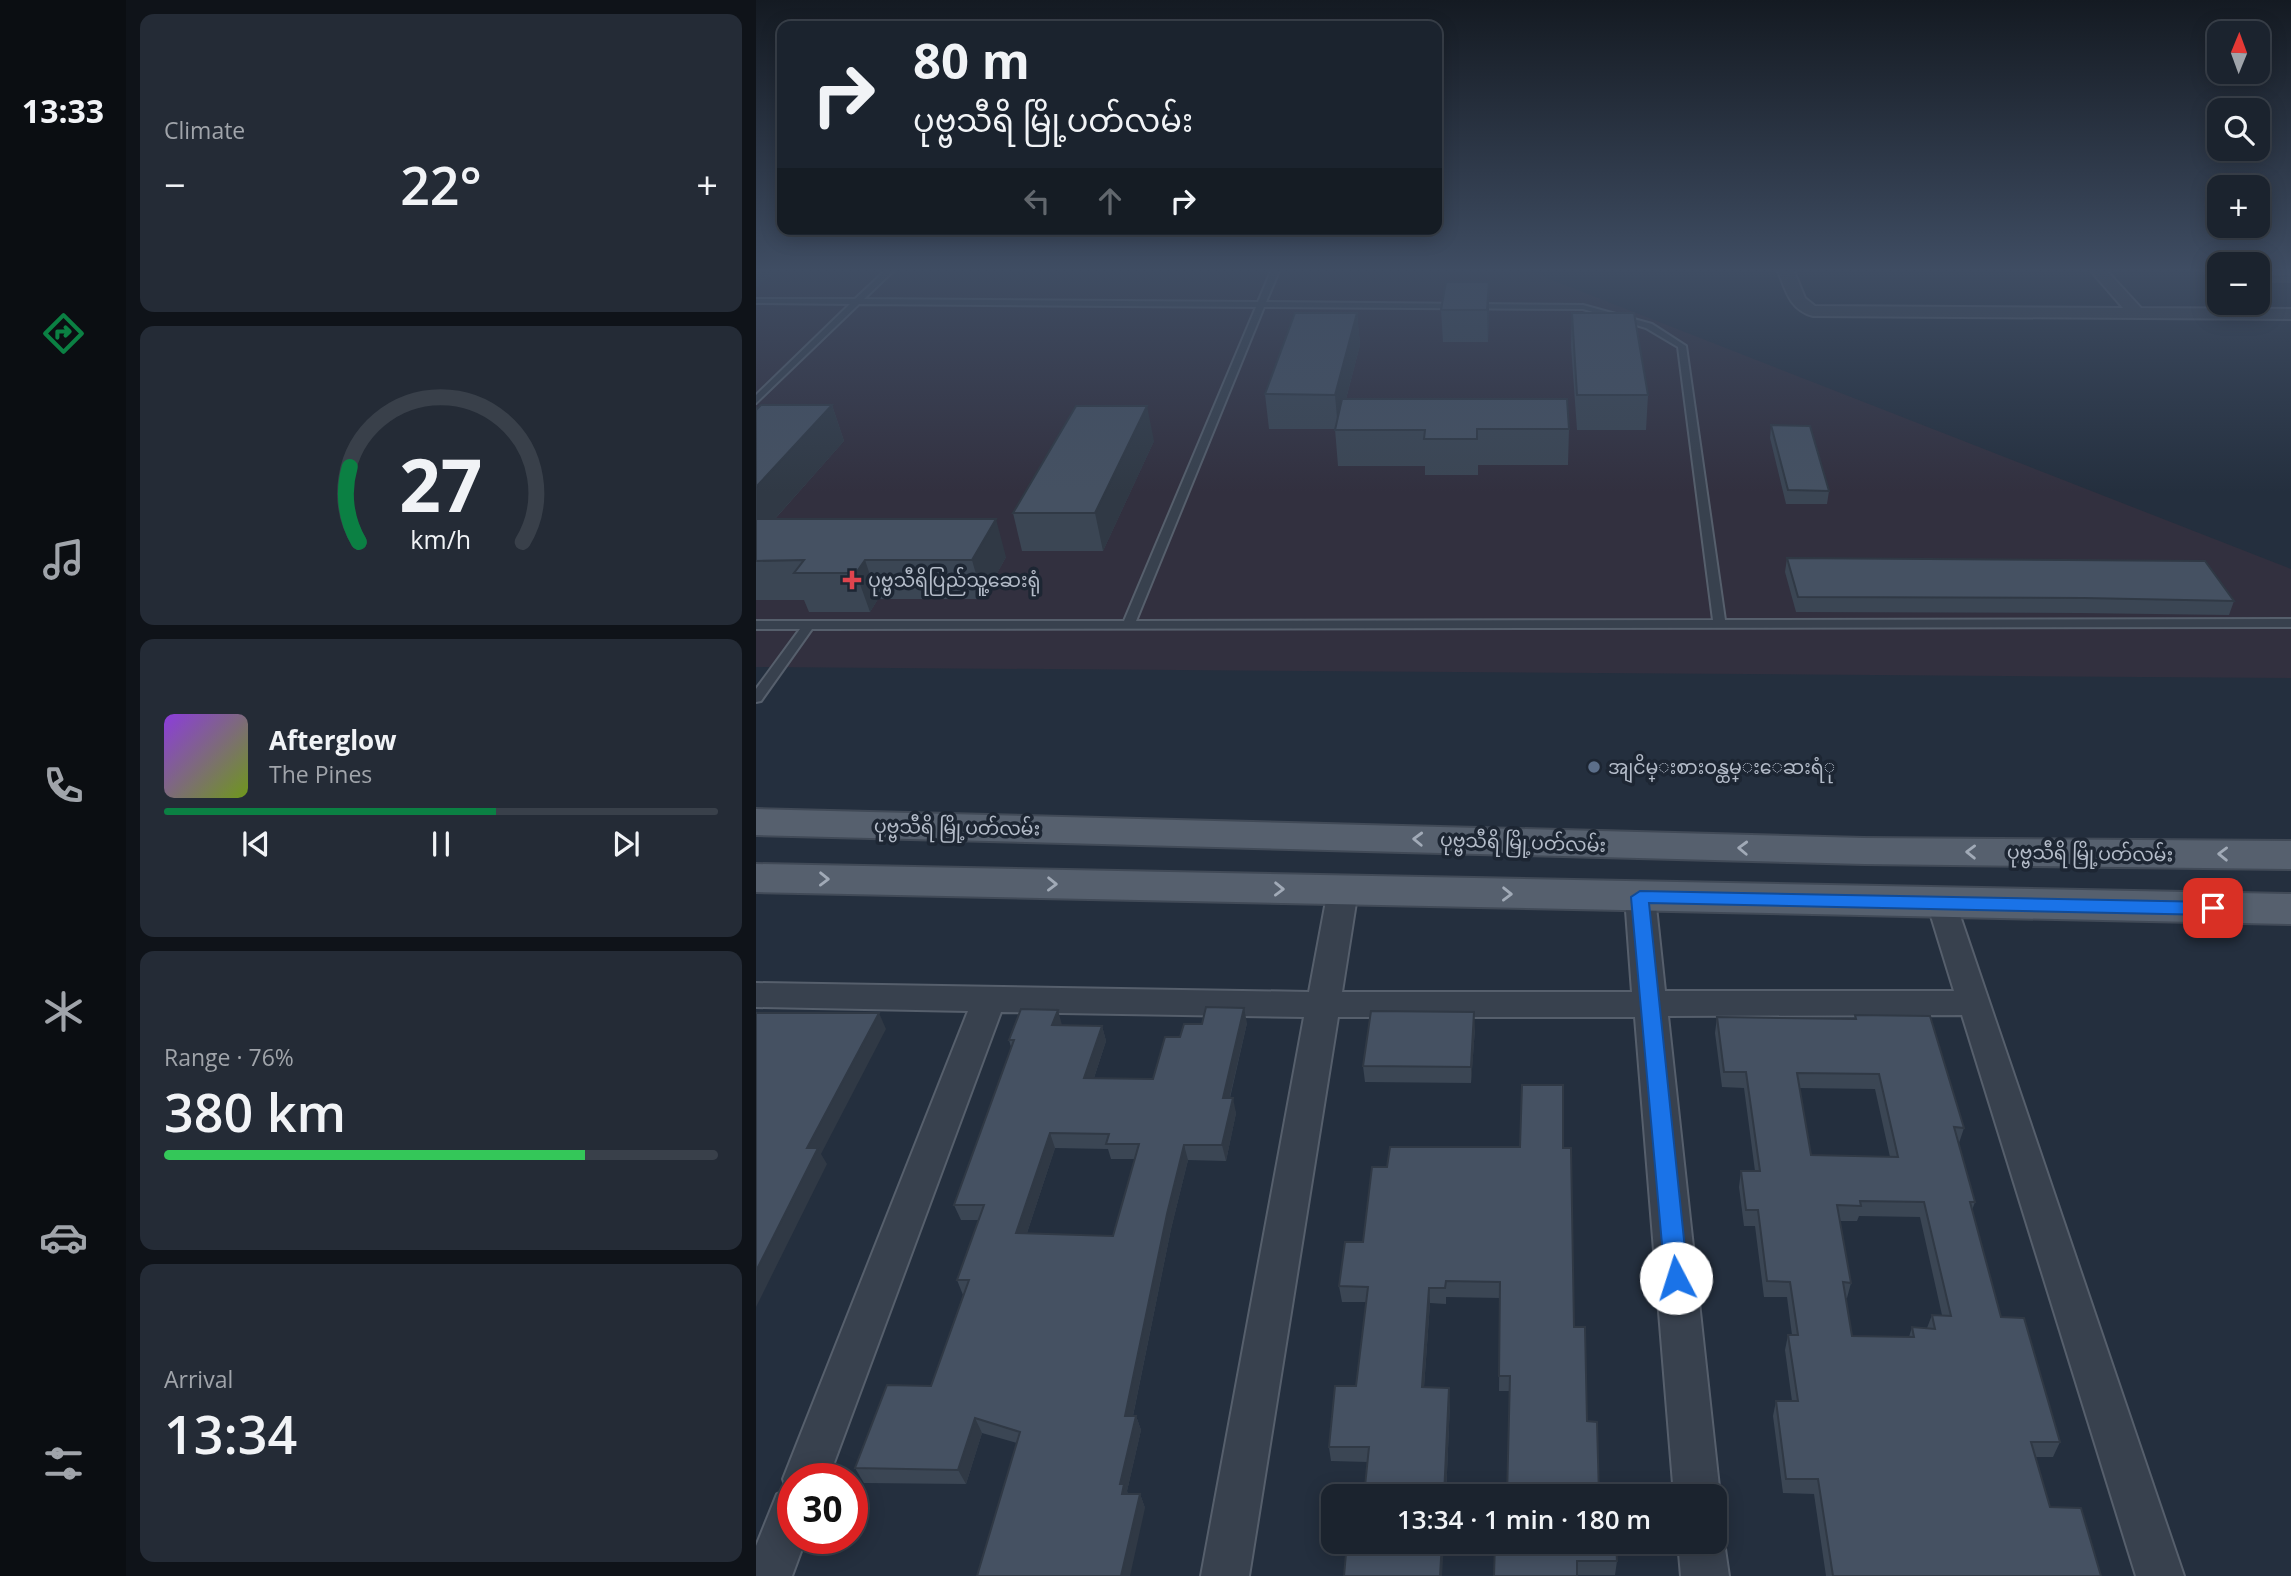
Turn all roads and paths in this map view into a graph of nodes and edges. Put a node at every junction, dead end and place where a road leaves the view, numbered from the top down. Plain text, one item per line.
1 (813, 345) edge
2 (1245, 345) edge
3 (1680, 345) edge
4 (756, 401) edge
5 (2291, 622) edge
6 (1719, 623) junction
7 (1129, 624) junction
8 (756, 625) edge
9 (808, 626) junction
10 (756, 698) edge
11 (756, 822) edge
12 (2291, 855) edge
13 (756, 878) edge
14 (1343, 890) junction
15 (1640, 897) junction
16 (1942, 903) junction
17 (2291, 909) edge
18 (756, 995) edge
19 (989, 999) junction
20 (1975, 1003) junction
21 (1650, 1004) junction
22 (1323, 1005) junction
23 (811, 1463) edge
24 (1696, 1484) edge
25 (777, 1552) edge
26 (1702, 1554) edge
27 (768, 1576) edge
28 (1225, 1576) edge
29 (1704, 1576) edge
30 (2160, 1576) edge

1 - 4 lane
2 - 7 lane
3 - 6 lane
5 - 6 lane
6 - 7 lane
7 - 9 lane
8 - 9 lane
9 - 10 lane
12 -> 11 main road, ပုဗ္ဗသီရိ မြို့ပတ်လမ်း
13 -> 14 main road
14 -> 15 main road
14 - 22 street
15 - 16 main road
15 - 21 street
16 - 17 main road
16 - 20 street
18 - 19 street
19 - 22 street
19 - 23 street
20 - 21 street
20 - 30 street
21 - 22 street
21 - 24 street
22 - 28 street
25 - 27 street
26 - 29 street

